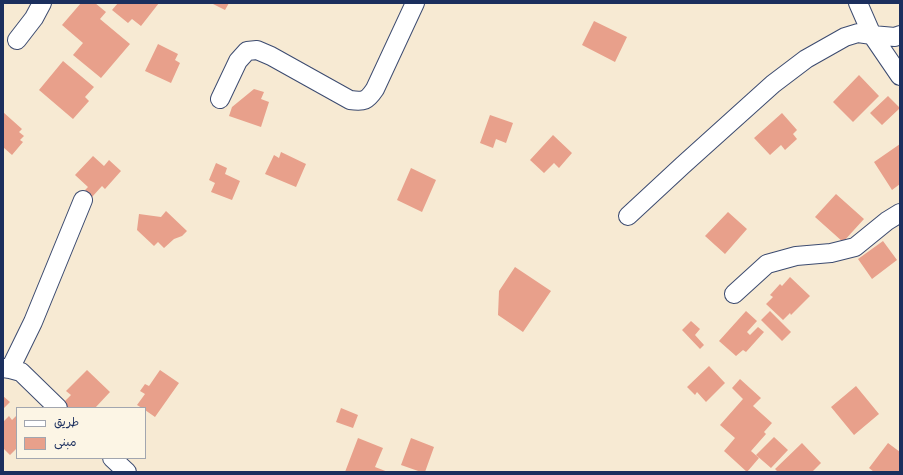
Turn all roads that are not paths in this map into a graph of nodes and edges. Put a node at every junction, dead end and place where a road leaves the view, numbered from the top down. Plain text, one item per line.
1 (42, 3) edge
2 (415, 3) edge
3 (858, 3) edge
4 (872, 35) junction
5 (900, 35) edge
6 (17, 40) dead end
7 (900, 76) edge
8 (220, 99) dead end
9 (84, 200) dead end
10 (900, 213) edge
11 (628, 216) dead end
12 (734, 294) dead end
13 (7, 369) edge
14 (57, 407) edge
15 (113, 459) edge
16 (127, 472) edge

1 - 6 street
2 - 8 street
3 - 4 street
4 - 5 street
4 - 7 street
4 - 11 street
9 - 13 street
10 - 12 street
13 - 14 street
15 - 16 street

